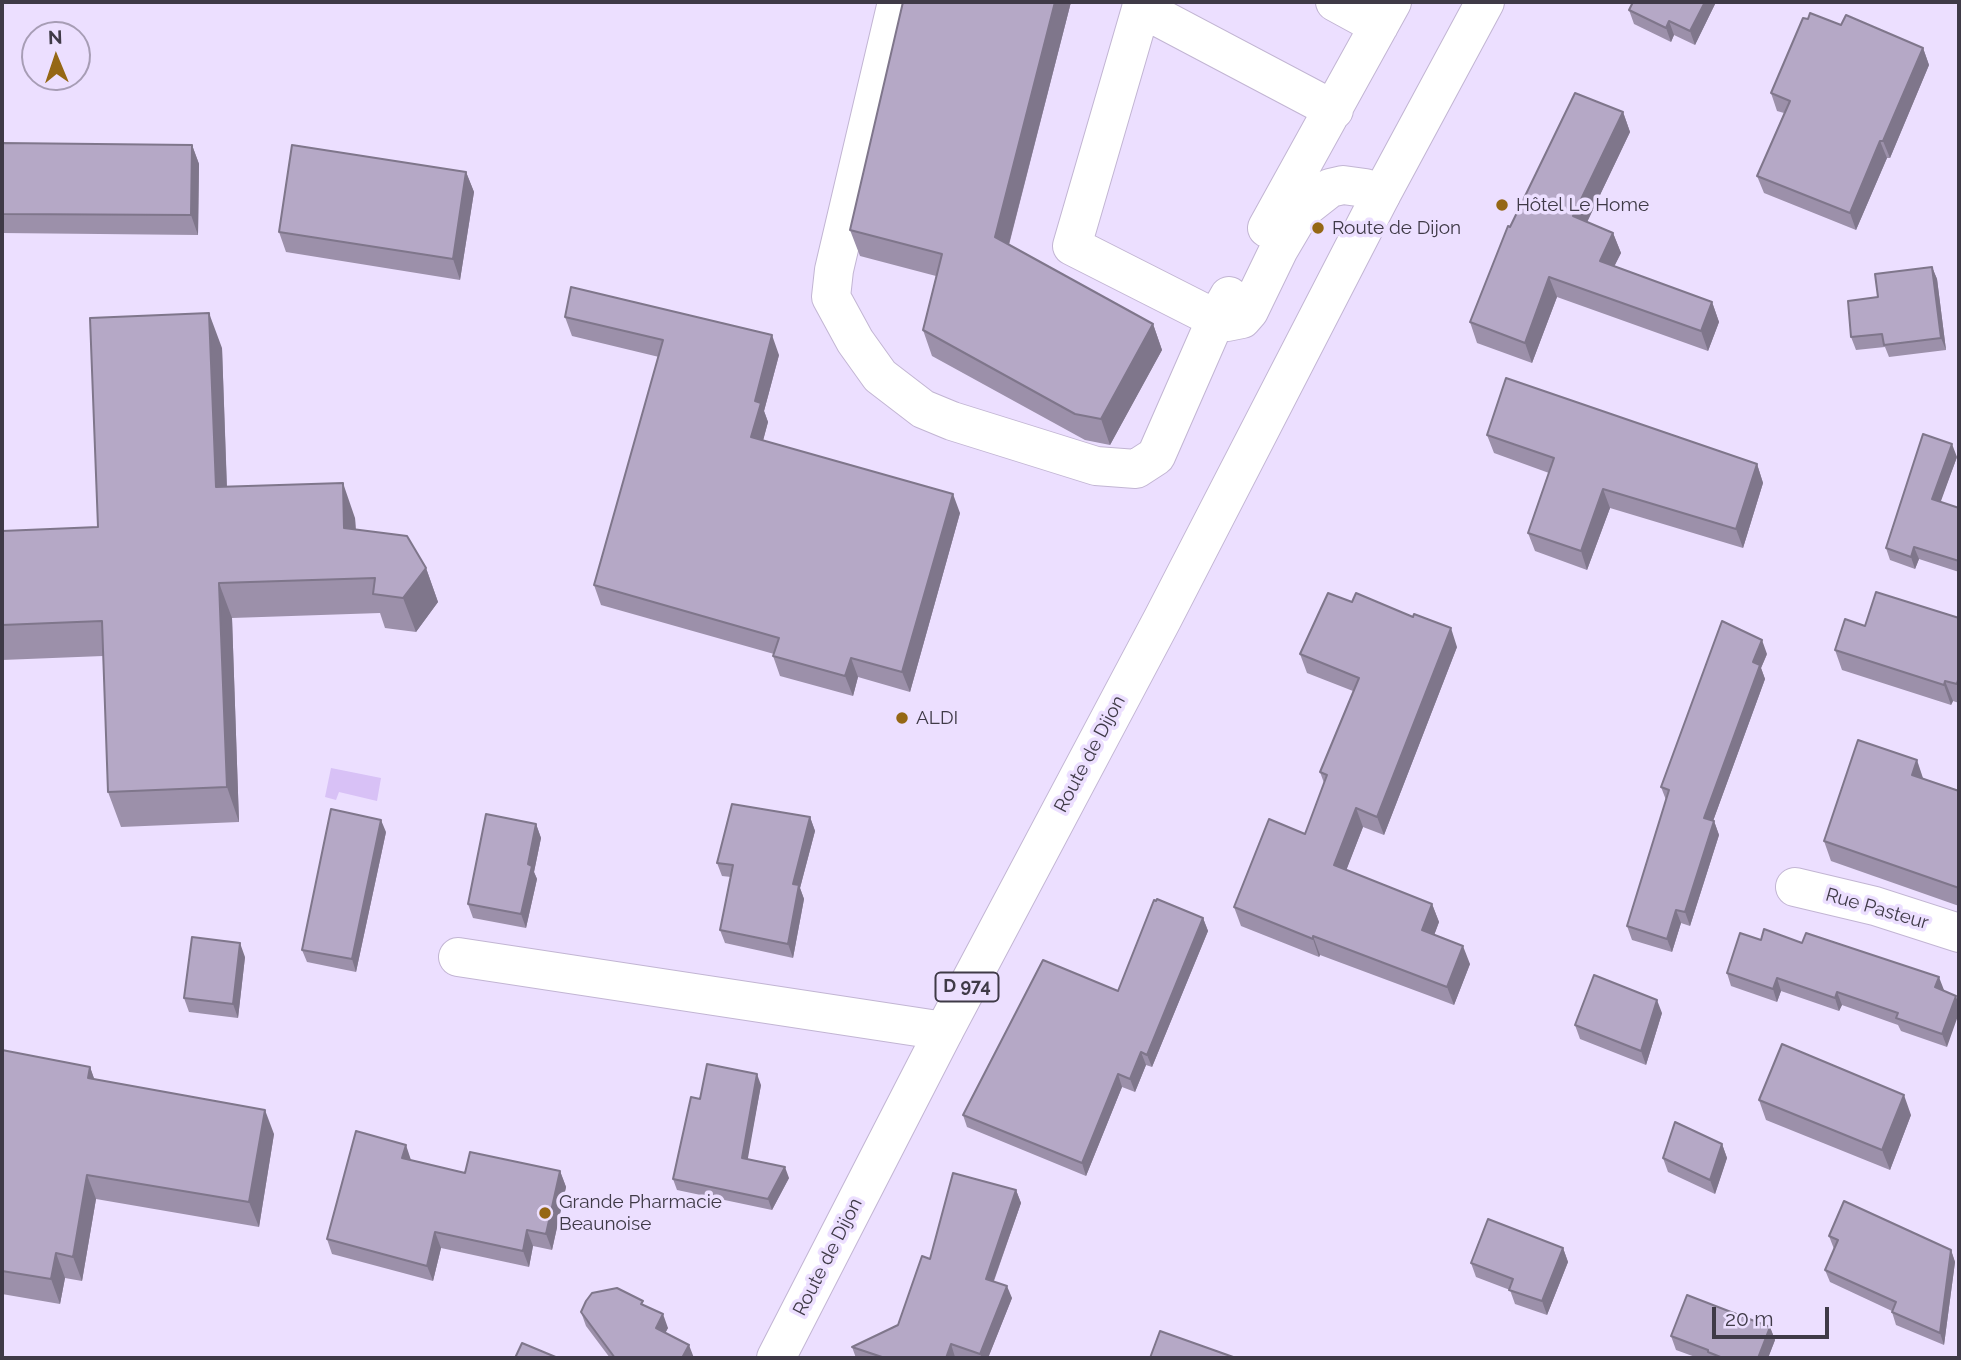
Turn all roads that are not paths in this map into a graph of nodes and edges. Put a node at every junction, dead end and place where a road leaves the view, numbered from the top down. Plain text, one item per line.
1 (897, 2) edge
2 (1335, 2) edge
3 (1485, 2) edge
4 (1142, 5) edge
5 (1385, 14) edge
6 (1334, 110) junction
7 (1381, 195) junction
8 (1216, 319) junction
9 (1795, 887) dead end
10 (1959, 933) edge
11 (458, 957) dead end
12 (944, 1031) junction
13 (776, 1358) edge

1 - 8 main road
2 - 5 main road
3 - 7 main road, Route de Dijon / D 974
4 - 6 main road
4 - 8 main road
5 - 6 main road
6 - 8 main road
7 - 8 main road
7 - 12 main road, Route de Dijon / D 974
9 - 10 main road, Rue Pasteur
11 - 12 main road
12 - 13 main road, Route de Dijon / D 974

